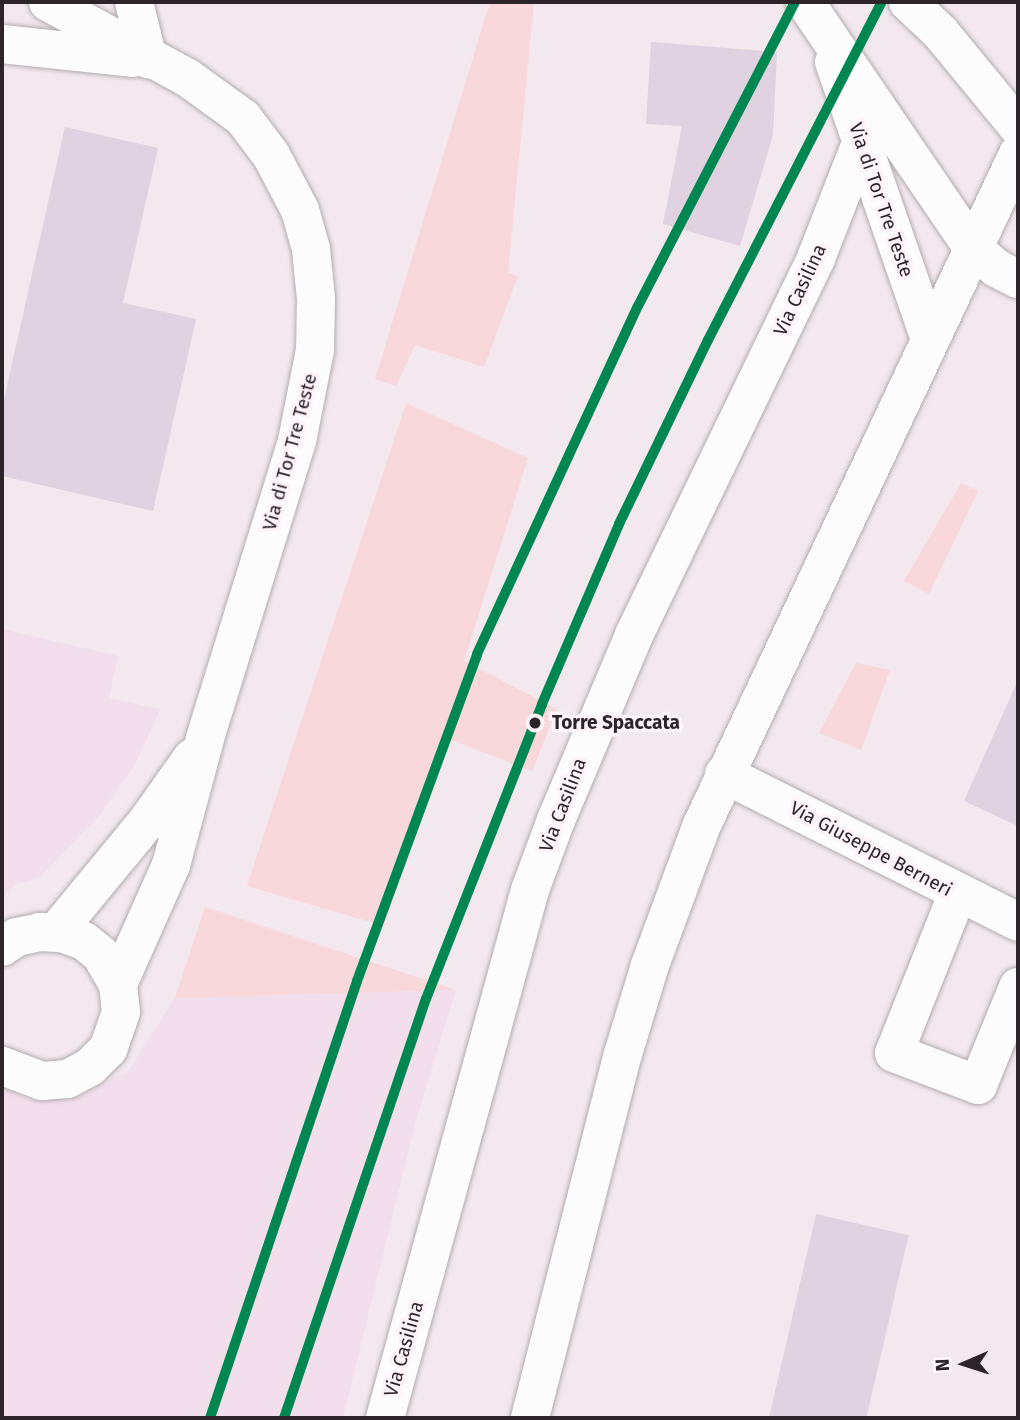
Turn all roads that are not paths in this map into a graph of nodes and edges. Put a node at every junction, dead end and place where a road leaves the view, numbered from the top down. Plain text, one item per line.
1 (48, 2) edge
2 (134, 2) edge
3 (908, 2) edge
4 (813, 12) edge
5 (2, 44) edge
6 (148, 60) junction
7 (1018, 127) edge
8 (860, 146) junction
9 (1018, 154) edge
10 (972, 247) junction
11 (1018, 279) edge
12 (929, 337) junction
13 (205, 739) junction
14 (724, 774) junction
15 (957, 895) junction
16 (1018, 922) edge
17 (56, 933) junction
18 (2, 947) edge
19 (118, 984) junction
20 (1018, 987) edge
21 (2, 1066) edge
22 (385, 1418) edge
23 (530, 1418) edge

1 - 6 street, Via di Tor Tre Teste
2 - 6 street
3 - 7 street
4 - 8 street, Via di Tor Tre Teste
4 - 10 street, Via di Tor Tre Teste
5 - 6 street, Via di Tor Tre Teste
6 - 13 street, Via di Tor Tre Teste
8 - 12 street, Via di Tor Tre Teste
8 - 22 street, Via Casilina
9 - 10 street
10 - 11 street, Via di Tor Tre Teste
10 - 12 street
12 - 14 street
13 - 17 street, Via di Tor Tre Teste
13 - 19 street, Via di Tor Tre Teste
14 - 15 street, Via Giuseppe Berneri
14 - 23 street
15 - 16 street, Via Giuseppe Berneri
15 - 20 street
17 - 18 street, Via di Tor Tre Teste
17 - 19 street, Via di Tor Tre Teste
19 - 21 street, Via di Tor Tre Teste

